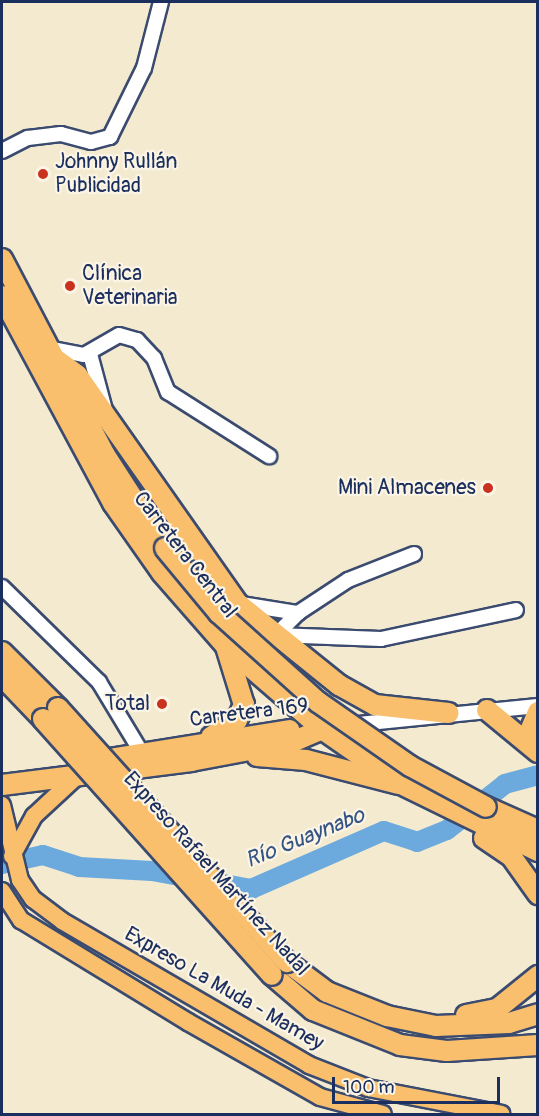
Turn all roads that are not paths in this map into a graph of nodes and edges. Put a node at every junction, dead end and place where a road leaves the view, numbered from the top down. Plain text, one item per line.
1 (161, 2) edge
2 (2, 151) edge
3 (2, 259) edge
4 (2, 296) edge
5 (51, 353) junction
6 (90, 354) junction
7 (106, 415) junction
8 (269, 456) dead end
9 (414, 554) dead end
10 (2, 587) edge
11 (237, 603) junction
12 (516, 610) dead end
13 (298, 613) junction
14 (276, 635) junction
15 (225, 645) junction
16 (2, 652) edge
17 (2, 676) edge
18 (330, 679) junction
19 (537, 706) edge
20 (488, 710) junction
21 (537, 712) edge
22 (50, 713) junction
23 (449, 713) junction
24 (322, 729) junction
25 (199, 743) junction
26 (536, 749) edge
27 (237, 753) junction
28 (146, 760) junction
29 (2, 776) edge
30 (68, 782) junction
31 (401, 784) junction
32 (2, 785) edge
33 (2, 805) edge
34 (468, 820) junction
35 (537, 830) edge
36 (537, 851) edge
37 (12, 856) junction
38 (2, 891) edge
39 (537, 894) edge
40 (537, 976) edge
41 (537, 1014) edge
42 (409, 1021) junction
43 (537, 1045) edge
44 (383, 1114) edge
45 (502, 1114) edge

1 - 2 street
3 - 5 highway, Carretera Central
4 - 15 highway, Carretera Central
5 - 6 street
5 - 7 highway
5 - 35 highway, Carretera Central, bridge
6 - 7 street
6 - 8 street
7 - 11 highway
9 - 13 street
10 - 28 street
11 - 13 street
11 - 14 highway
12 - 14 street
13 - 14 street
14 - 18 highway
15 - 24 highway, Carretera Central
15 - 25 highway
16 - 22 highway, Expreso Rafael Martínez Nadal
17 - 22 highway, Expreso Rafael Martínez Nadal
18 - 23 highway
18 - 24 highway
19 - 20 street
20 - 23 street
20 - 26 highway
21 - 26 highway
22 - 42 highway, Expreso Rafael Martínez Nadal, bridge
22 - 43 highway, Expreso Rafael Martínez Nadal, bridge
23 - 24 street
24 - 25 highway, Carretera 169
24 - 27 highway, Carretera 169
24 - 31 highway, Carretera Central
25 - 28 highway, Carretera 169
27 - 28 highway, Carretera 169
27 - 31 highway
28 - 29 highway, Carretera 169
28 - 30 highway, Carretera 169
30 - 32 highway, Carretera 169
30 - 37 main road
31 - 34 highway, Carretera Central
33 - 37 main road, Expreso La Muda - Mamey
34 - 36 highway
34 - 39 highway
37 - 45 main road, Expreso La Muda - Mamey
38 - 44 main road, Expreso La Muda - Mamey
40 - 42 highway
41 - 42 highway, Expreso Rafael Martínez Nadal

